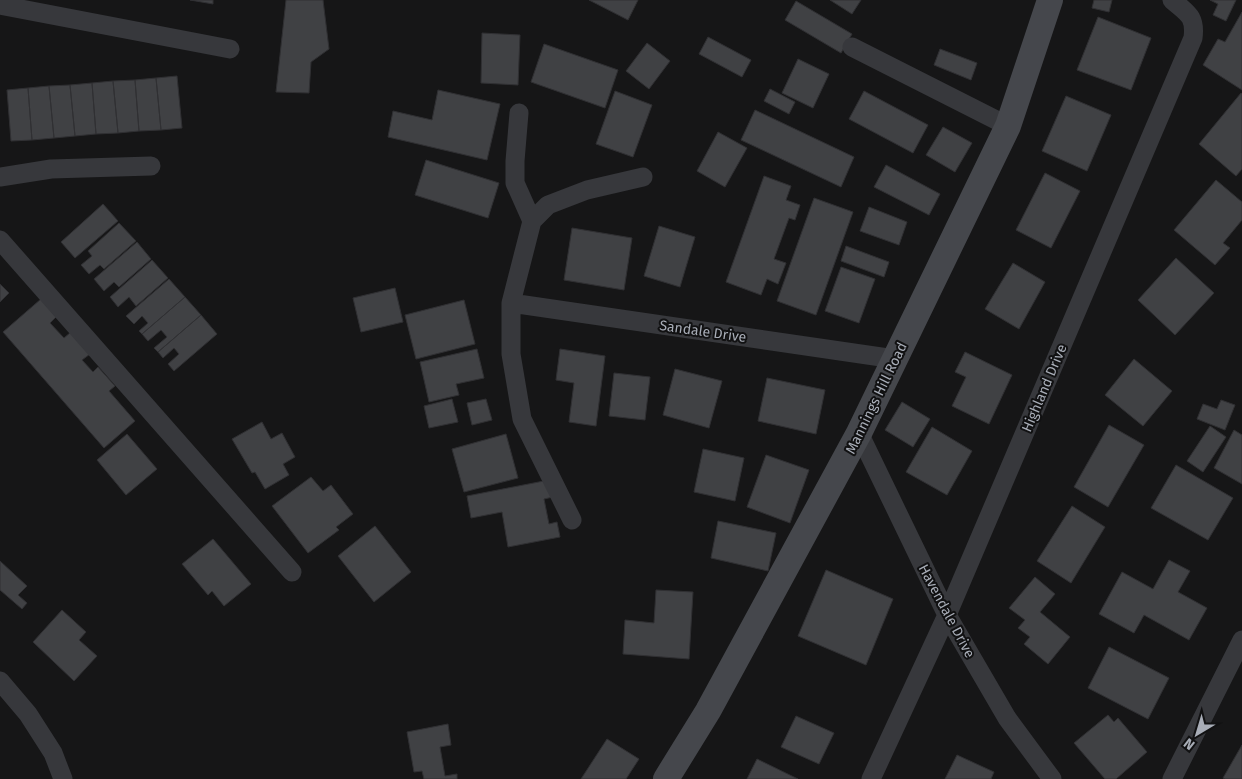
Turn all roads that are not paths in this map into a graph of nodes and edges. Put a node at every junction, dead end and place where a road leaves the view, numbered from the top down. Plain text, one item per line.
1 (1050, 0) edge
2 (1172, 0) edge
3 (0, 4) edge
4 (852, 48) dead end
5 (230, 49) dead end
6 (519, 113) dead end
7 (1008, 126) junction
8 (151, 166) dead end
9 (0, 177) edge
10 (643, 177) dead end
11 (532, 221) junction
12 (0, 240) edge
13 (511, 303) junction
14 (895, 360) junction
15 (859, 433) junction
16 (572, 520) dead end
17 (292, 572) dead end
18 (947, 615) junction
19 (1242, 640) edge
20 (0, 681) edge
21 (63, 779) edge
22 (666, 779) edge
23 (872, 779) edge
24 (1052, 779) edge
25 (1172, 779) edge

1 - 7 main road, Mannings Hill Road
2 - 18 street, Highland Drive
3 - 5 street
4 - 7 street
6 - 11 street
7 - 14 main road, Mannings Hill Road
8 - 9 street
10 - 11 street
11 - 13 street
12 - 17 street
13 - 14 street, Sandale Drive
13 - 16 street
14 - 15 main road, Mannings Hill Road
15 - 18 street, Havendale Drive
15 - 22 main road, Mannings Hill Road
18 - 23 street, Highland Drive
18 - 24 street, Havendale Drive
19 - 25 street
20 - 21 street

